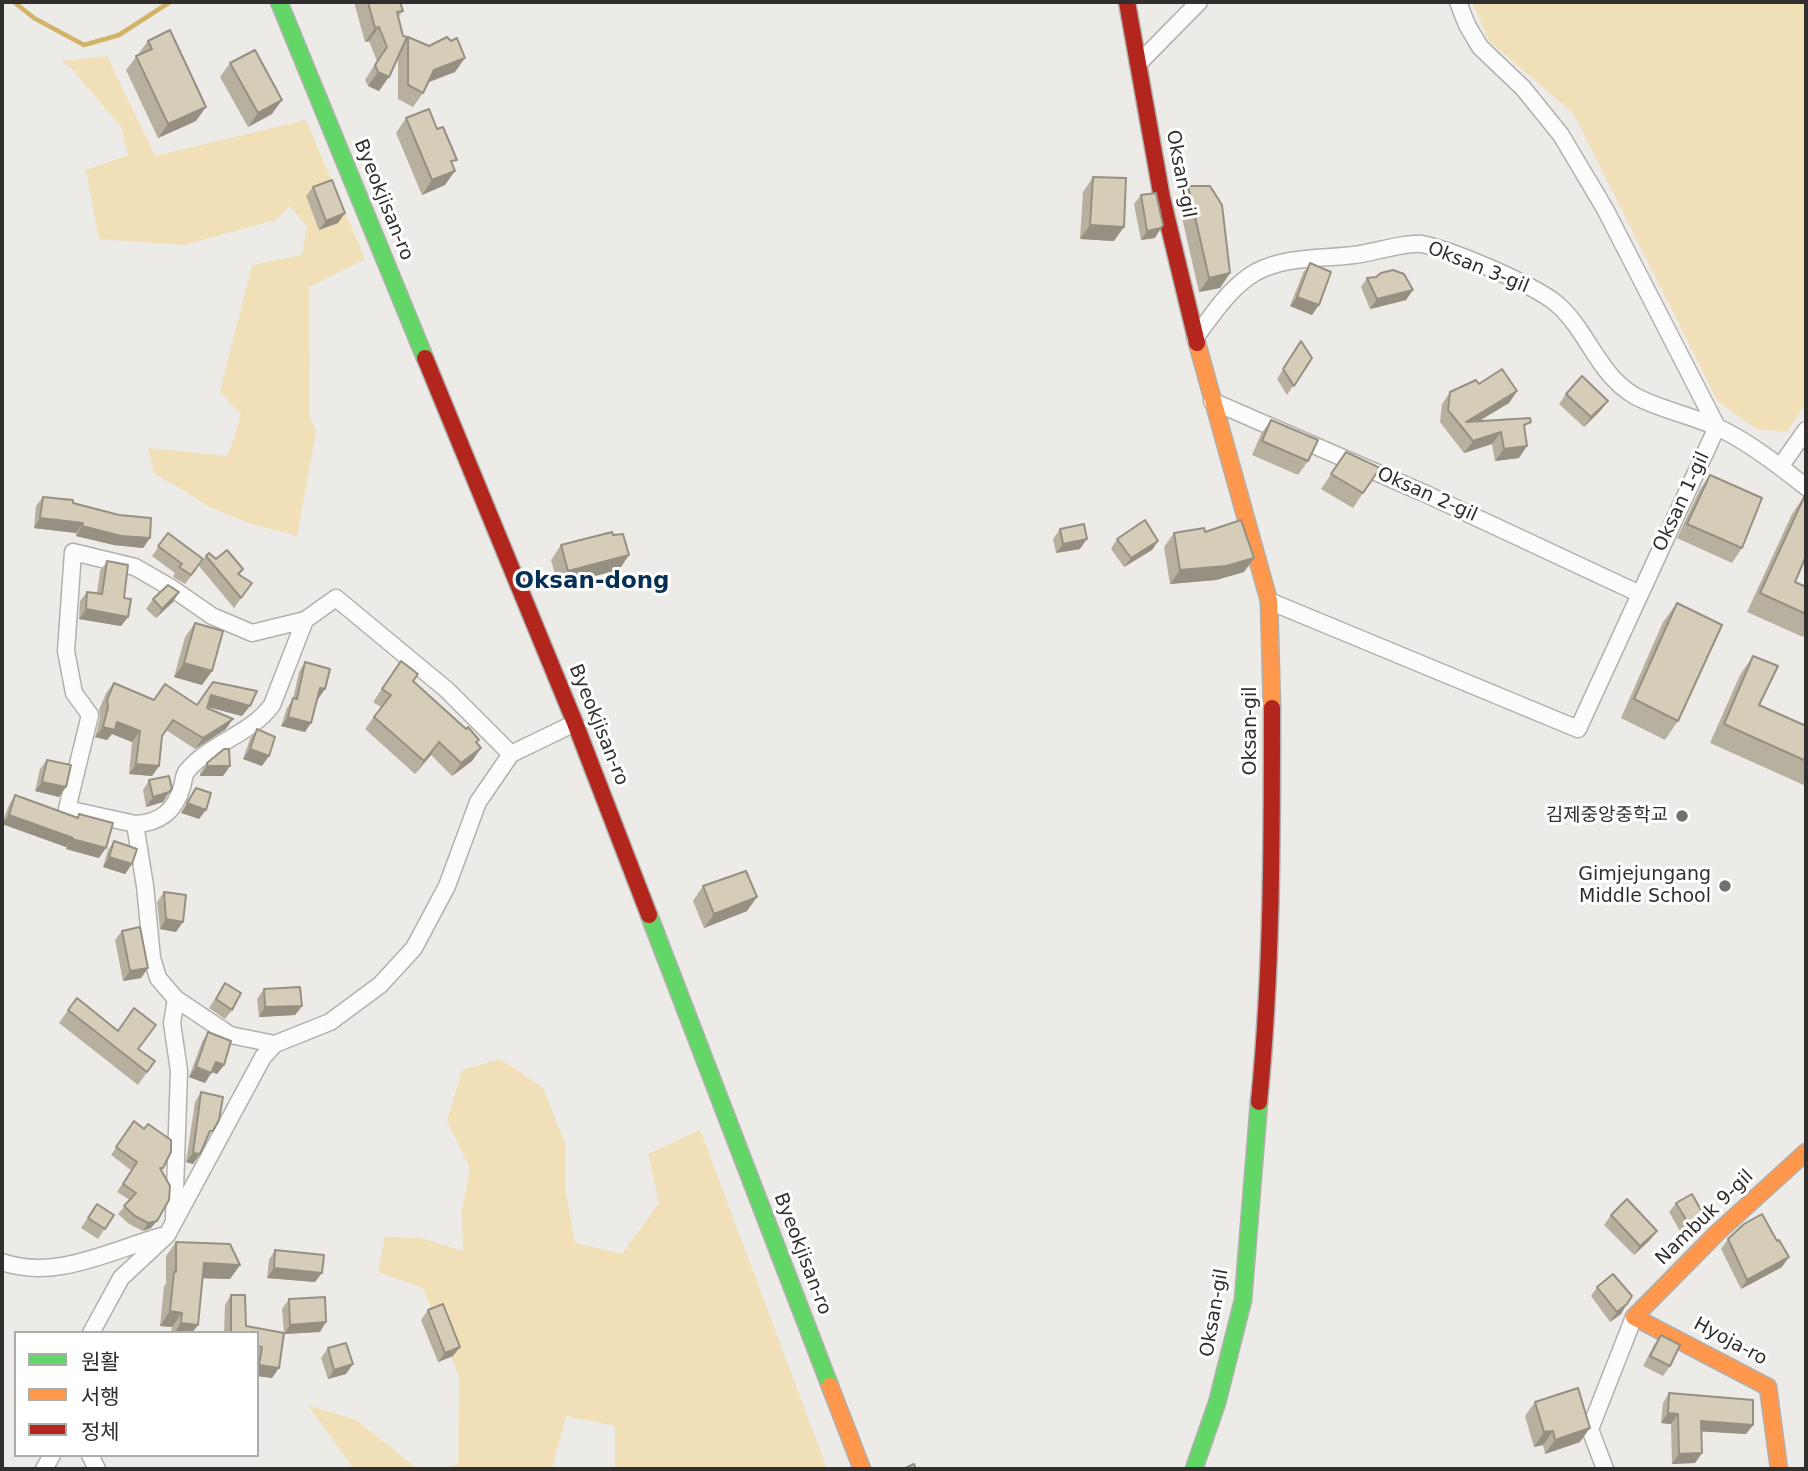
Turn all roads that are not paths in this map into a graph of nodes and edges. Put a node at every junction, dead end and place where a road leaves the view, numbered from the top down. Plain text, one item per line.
1 (279, 2) edge
2 (1127, 2) edge
3 (1199, 2) edge
4 (1458, 2) edge
5 (1138, 64) junction
6 (1195, 338) junction
7 (1212, 401) junction
8 (1717, 427) junction
9 (1806, 430) edge
10 (1780, 467) junction
11 (1806, 487) edge
12 (1640, 594) junction
13 (1269, 601) junction
14 (305, 620) junction
15 (575, 723) junction
16 (511, 754) junction
17 (135, 824) junction
18 (176, 999) junction
19 (275, 1044) junction
20 (1806, 1152) edge
21 (170, 1228) junction
22 (2, 1262) edge
23 (1634, 1317) junction
24 (92, 1331) edge
25 (862, 1469) edge
26 (1194, 1469) edge
27 (1605, 1469) edge
28 (1779, 1469) edge

1 - 15 street, Byeokjisan-ro
2 - 5 street, Oksan-gil
3 - 5 street
4 - 8 street
5 - 6 street, Oksan-gil
6 - 7 street, Oksan-gil
6 - 8 street, Oksan 3-gil
7 - 12 street, Oksan 2-gil
7 - 13 street, Oksan-gil
8 - 10 street, Oksan 3-gil
8 - 12 street, Oksan 1-gil
9 - 10 street
10 - 11 street, Oksan 3-gil
12 - 13 street, Oksan 1-gil
13 - 26 street, Oksan-gil
14 - 16 street
14 - 17 street
14 - 17 street
15 - 16 street
15 - 25 street, Byeokjisan-ro
16 - 19 street
17 - 18 street
18 - 19 street
18 - 21 street
19 - 21 street
20 - 23 street, Nambuk 9-gil
21 - 22 street
21 - 24 street
23 - 27 street
23 - 28 street, Hyoja-ro

